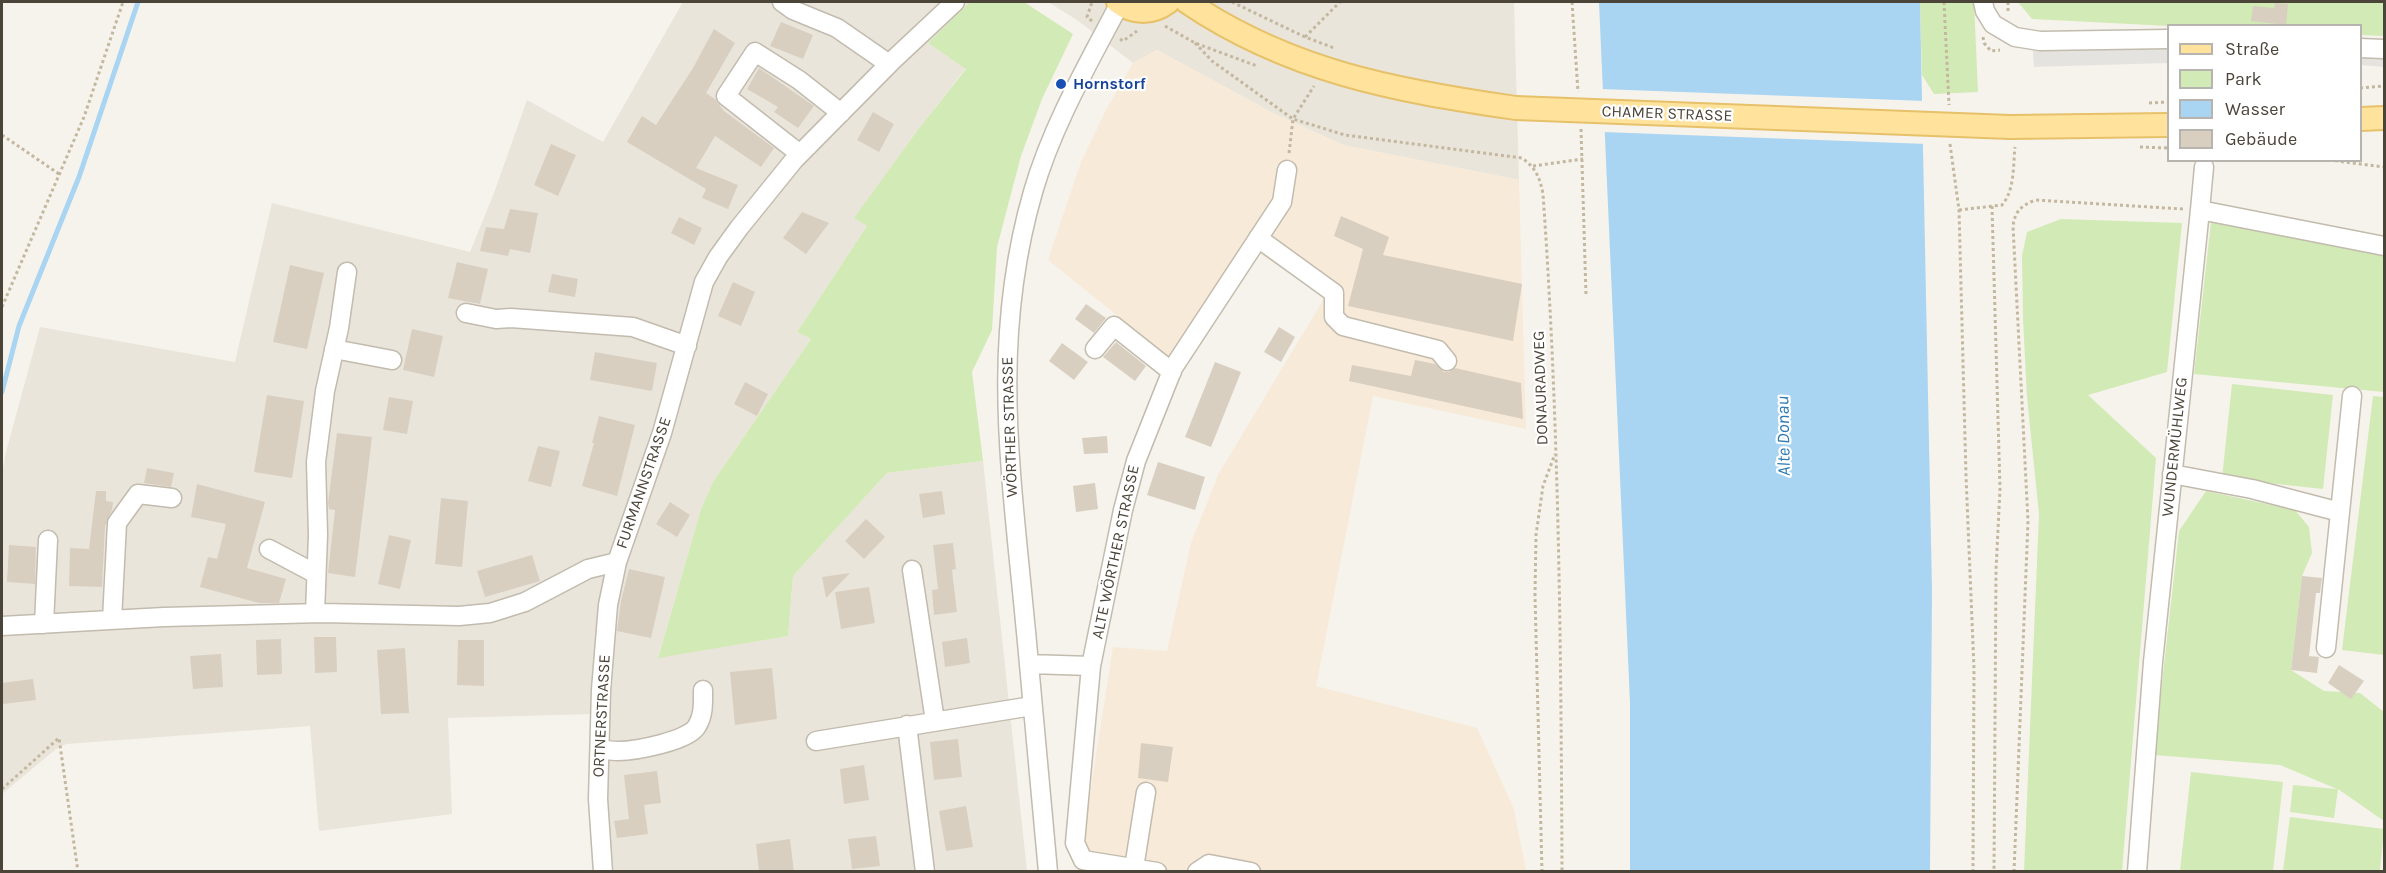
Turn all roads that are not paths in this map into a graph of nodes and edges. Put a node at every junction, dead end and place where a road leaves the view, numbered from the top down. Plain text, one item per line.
1 (782, 2) edge
2 (955, 2) edge
3 (1119, 2) edge
4 (1168, 2) edge
5 (1187, 2) edge
6 (1983, 2) edge
7 (2167, 39) edge
8 (2362, 48) edge
9 (2385, 49) edge
10 (889, 64) junction
11 (841, 112) junction
12 (2385, 118) edge
13 (2362, 119) edge
14 (2167, 125) edge
15 (800, 154) junction
16 (2204, 167) dead end
17 (1287, 170) road end
18 (2200, 210) junction
19 (1258, 238) junction
20 (2385, 246) edge
21 (347, 272) dead end
22 (466, 313) dead end
23 (687, 346) junction
24 (334, 349) junction
25 (1095, 349) dead end
26 (392, 360) dead end
27 (1447, 361) dead end
28 (1172, 372) junction
29 (2352, 396) dead end
30 (2172, 474) junction
31 (172, 498) dead end
32 (2340, 512) junction
33 (48, 540) dead end
34 (269, 549) dead end
35 (617, 562) junction
36 (912, 570) dead end
37 (316, 574) junction
38 (315, 613) junction
39 (112, 620) junction
40 (44, 624) junction
41 (2, 626) edge
42 (2326, 648) dead end
43 (1029, 664) junction
44 (1091, 666) junction
45 (703, 690) dead end
46 (1032, 706) junction
47 (935, 721) junction
48 (907, 725) junction
49 (816, 741) dead end
50 (600, 749) junction
51 (1146, 792) dead end
52 (1134, 868) junction
53 (603, 872) edge
54 (925, 872) edge
55 (1047, 872) edge
56 (1157, 872) edge
57 (1197, 872) edge
58 (1251, 872) edge
59 (2137, 872) edge

1 - 10 street
2 - 10 street, FURMANNSTRASSE
3 - 4 main road
3 - 43 street, WÖRTHER STRASSE
5 - 14 main road, CHAMER STRASSE, bridge
6 - 7 street
8 - 9 street
10 - 11 street, FURMANNSTRASSE
11 - 15 street, FURMANNSTRASSE
11 - 15 street
12 - 13 main road
15 - 23 street, FURMANNSTRASSE
16 - 18 street, WUNDERMÜHLWEG
17 - 19 street, ALTE WÖRTHER STRASSE
18 - 20 street
18 - 30 street, WUNDERMÜHLWEG
19 - 27 street
19 - 28 street, ALTE WÖRTHER STRASSE
21 - 24 street
22 - 23 street
23 - 35 street, FURMANNSTRASSE
24 - 26 street
24 - 37 street
25 - 28 street
28 - 44 street, ALTE WÖRTHER STRASSE
29 - 32 street
30 - 32 street
30 - 59 street, WUNDERMÜHLWEG
31 - 39 street
32 - 42 street
33 - 40 street
34 - 37 street
35 - 38 street, FURMANNSTRASSE
35 - 50 street, ORTNERSTRASSE
36 - 47 street
37 - 38 street
38 - 39 street, FURMANNSTRASSE
39 - 40 street, FURMANNSTRASSE
40 - 41 street, FURMANNSTRASSE
43 - 44 street
43 - 46 street, WÖRTHER STRASSE
44 - 52 street, ALTE WÖRTHER STRASSE
45 - 50 street
46 - 47 street
46 - 55 street, WÖRTHER STRASSE
47 - 48 street
48 - 49 street
48 - 54 street
50 - 53 street, ORTNERSTRASSE
51 - 52 street
52 - 56 street, ALTE WÖRTHER STRASSE
57 - 58 street

